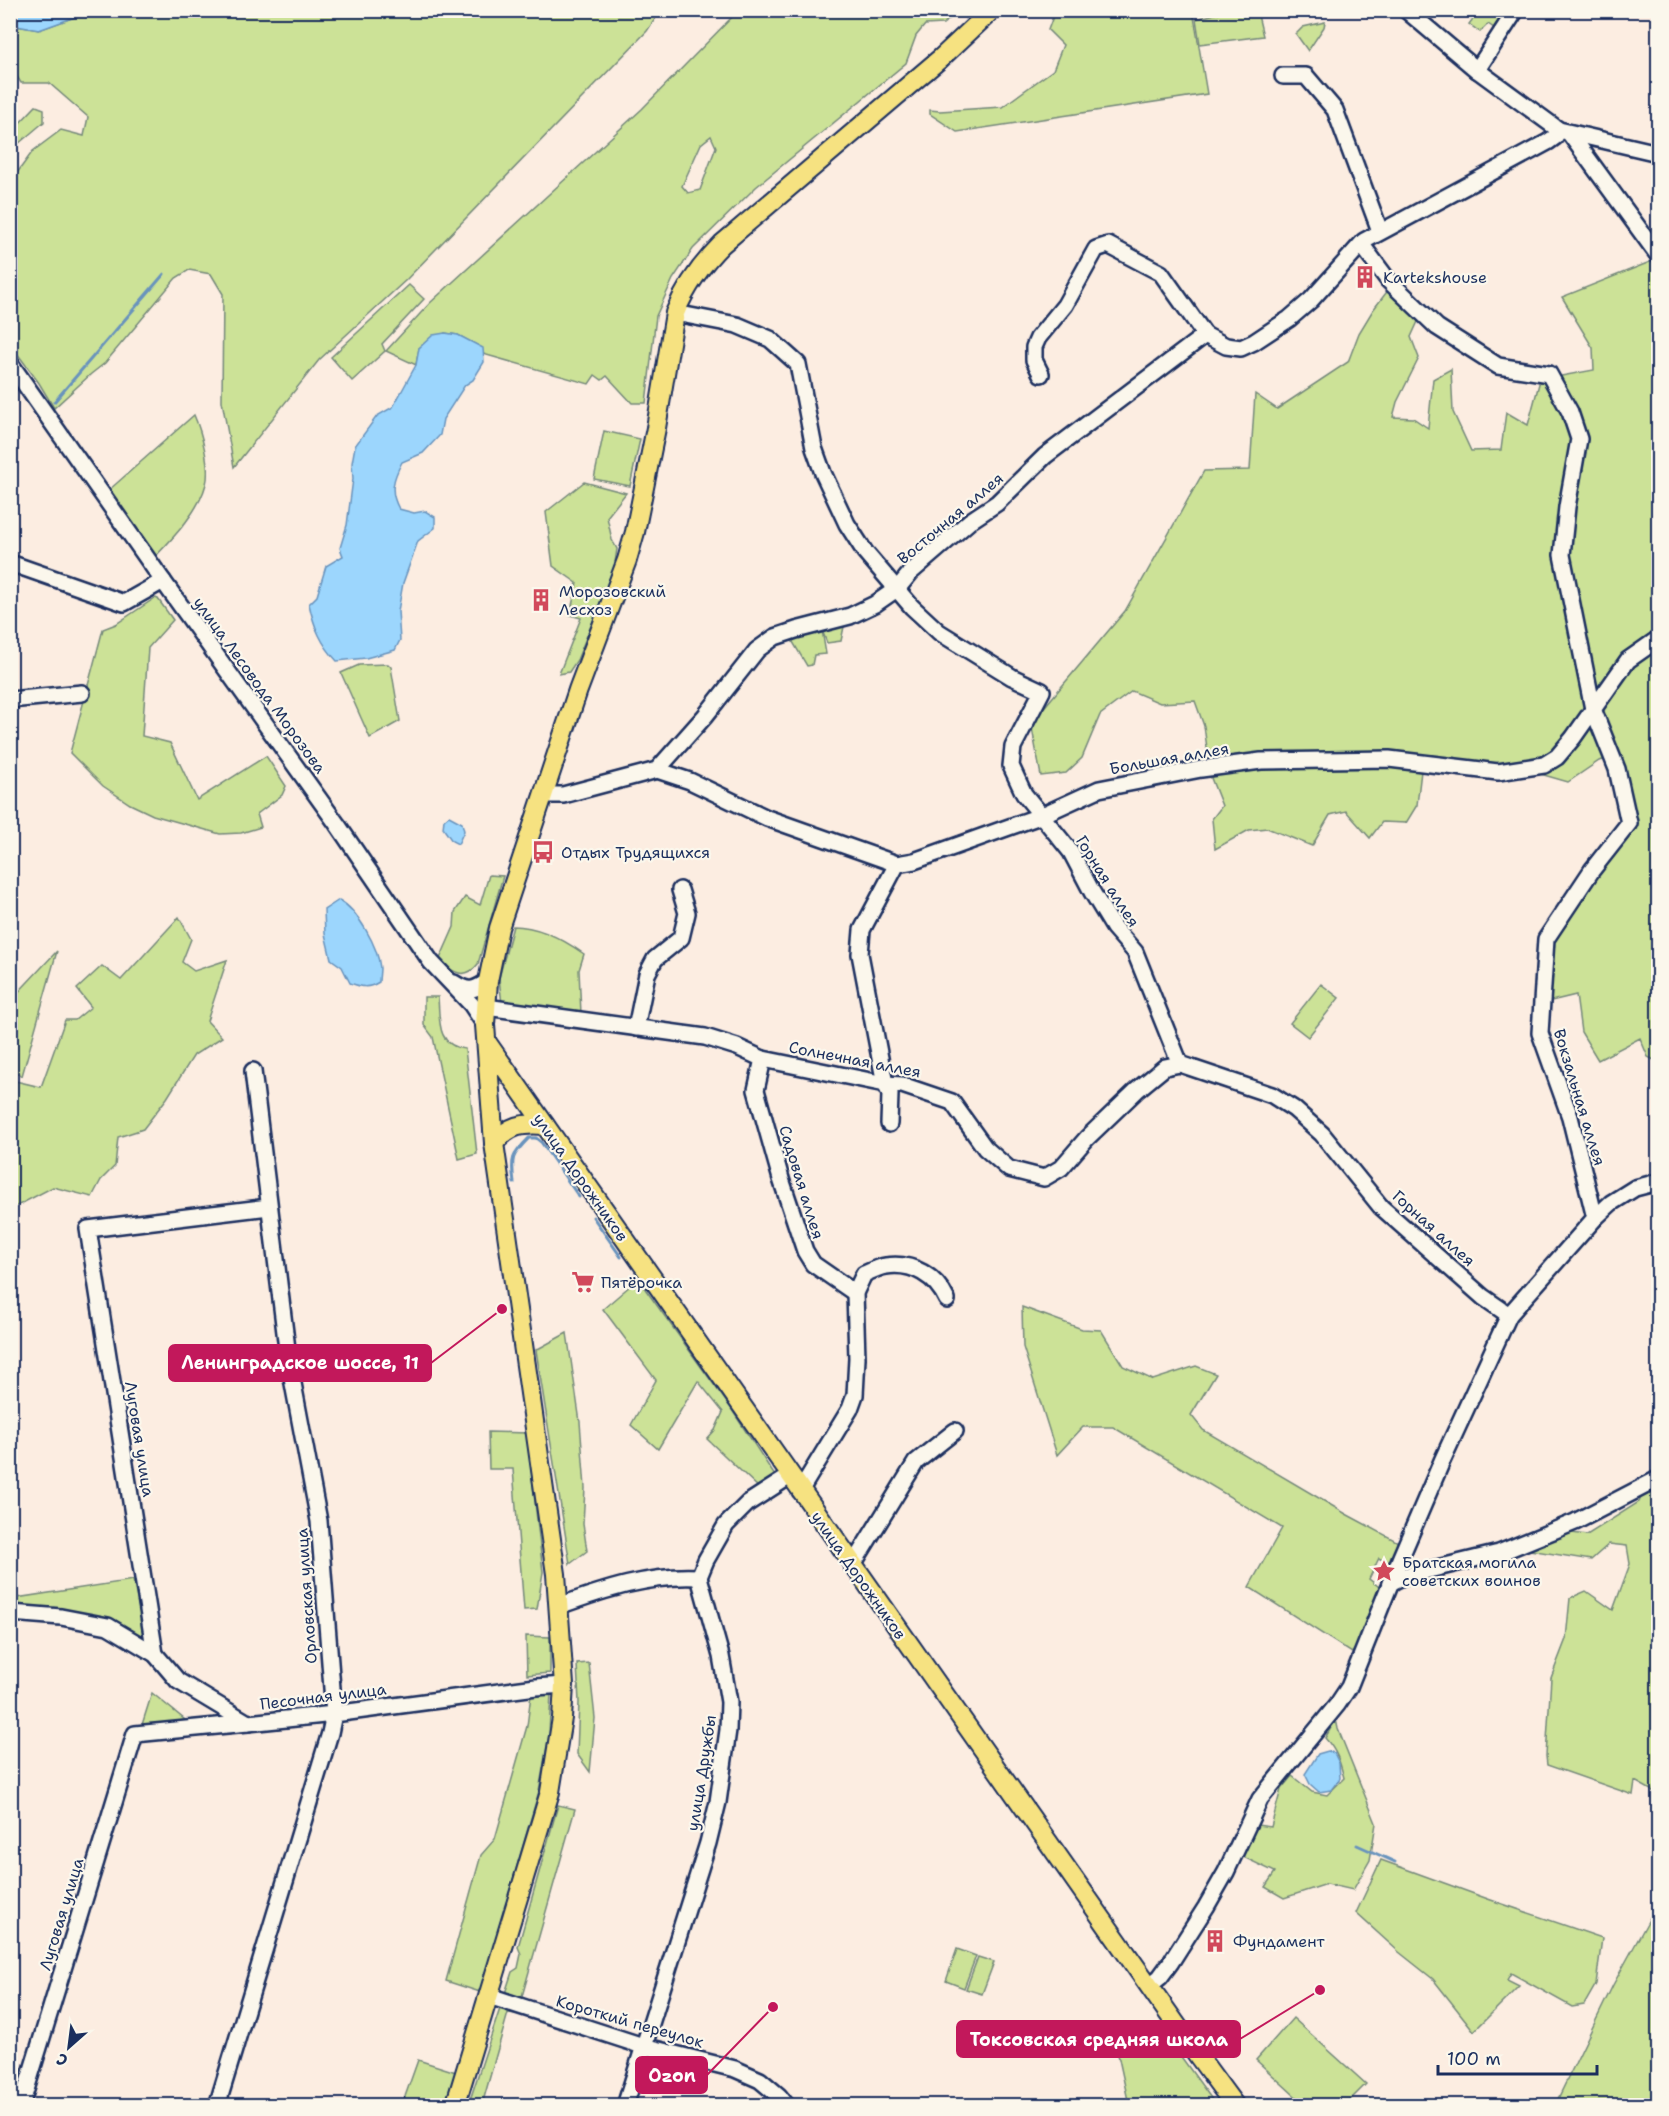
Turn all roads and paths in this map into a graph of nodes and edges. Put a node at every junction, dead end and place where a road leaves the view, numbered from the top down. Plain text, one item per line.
1 (992, 10) edge
2 (1406, 10) edge
3 (1516, 10) edge
4 (1477, 70) junction
5 (1283, 76) dead end
6 (1564, 132) junction
7 (1659, 153) edge
8 (1380, 231) junction
9 (1362, 245) junction
10 (1659, 255) edge
11 (675, 313) junction
12 (1205, 334) junction
13 (10, 363) edge
14 (1041, 374) dead end
15 (10, 563) edge
16 (163, 581) junction
17 (898, 588) junction
18 (1659, 639) edge
19 (82, 693) dead end
20 (10, 700) edge
21 (1593, 709) junction
22 (657, 770) junction
23 (544, 795) junction
24 (1040, 816) junction
25 (897, 864) junction
26 (680, 890) dead end
27 (488, 981) junction
28 (452, 982) junction
29 (486, 1024) junction
30 (636, 1028) junction
31 (763, 1059) junction
32 (1180, 1064) junction
33 (253, 1071) dead end
34 (885, 1084) junction
35 (889, 1124) dead end
36 (545, 1125) junction
37 (494, 1143) junction
38 (1659, 1182) edge
39 (269, 1207) junction
40 (1595, 1218) junction
41 (855, 1293) junction
42 (947, 1300) dead end
43 (1509, 1315) junction
44 (955, 1431) dead end
45 (790, 1476) junction
46 (1659, 1479) edge
47 (800, 1491) junction
48 (852, 1566) junction
49 (699, 1577) junction
50 (1390, 1583) junction
51 (559, 1606) junction
52 (11, 1613) edge
53 (155, 1653) junction
54 (564, 1685) junction
55 (334, 1714) junction
56 (248, 1723) junction
57 (1149, 1986) junction
58 (489, 1996) junction
59 (643, 2046) junction
60 (21, 2106) edge
61 (217, 2106) edge
62 (455, 2106) edge
63 (625, 2106) edge
64 (787, 2106) edge
65 (1235, 2106) edge

1 - 11 main road
2 - 4 street
3 - 4 street
4 - 6 street
5 - 8 street
6 - 7 street
6 - 8 street
6 - 10 street
8 - 9 street
9 - 12 street
9 - 21 street, Вокзальная аллея
11 - 17 street, Горная аллея
11 - 23 main road
12 - 14 street
12 - 17 street, Восточная аллея
13 - 16 street, улица Лесовода Морозова
15 - 16 street
16 - 28 street, улица Лесовода Морозова
17 - 22 street, Восточная аллея
17 - 24 street, Горная аллея
18 - 21 street, Большая аллея
19 - 20 street
21 - 24 street, Большая аллея
21 - 40 street, Вокзальная аллея
22 - 23 street
22 - 25 street
23 - 27 main road
24 - 25 street, Большая аллея
24 - 32 street, Горная аллея
25 - 34 street
26 - 30 street
27 - 28 street
27 - 29 main road
28 - 29 street, улица Лесовода Морозова
29 - 30 street, Солнечная аллея
29 - 36 main road, улица Дорожников
29 - 37 main road
30 - 31 street, Солнечная аллея
31 - 34 street, Солнечная аллея
31 - 41 street, Садовая аллея
32 - 34 street, Солнечная аллея
32 - 43 street, Горная аллея
33 - 39 street, Орловская улица
34 - 35 street
36 - 37 main road
36 - 45 main road, улица Дорожников
37 - 51 main road
38 - 40 street
39 - 53 street, Луговая улица
39 - 55 street, Орловская улица
40 - 43 street
41 - 42 street
41 - 47 street
43 - 50 street
44 - 48 street
45 - 47 main road, улица Дорожников
45 - 49 street
46 - 50 street
47 - 48 main road, улица Дорожников
48 - 57 main road, улица Дорожников
49 - 51 street
49 - 59 street, улица Дружбы
50 - 57 street
51 - 54 main road
52 - 53 street, Песочная улица
53 - 56 street, Песочная улица
54 - 55 street, Песочная улица
54 - 58 main road
55 - 56 street, Песочная улица
55 - 61 street, Орловская улица
56 - 60 street, Луговая улица
57 - 65 main road, улица Дорожников
58 - 59 street, Короткий переулок
58 - 62 main road
59 - 63 street, улица Дружбы
59 - 64 street, Короткий переулок

